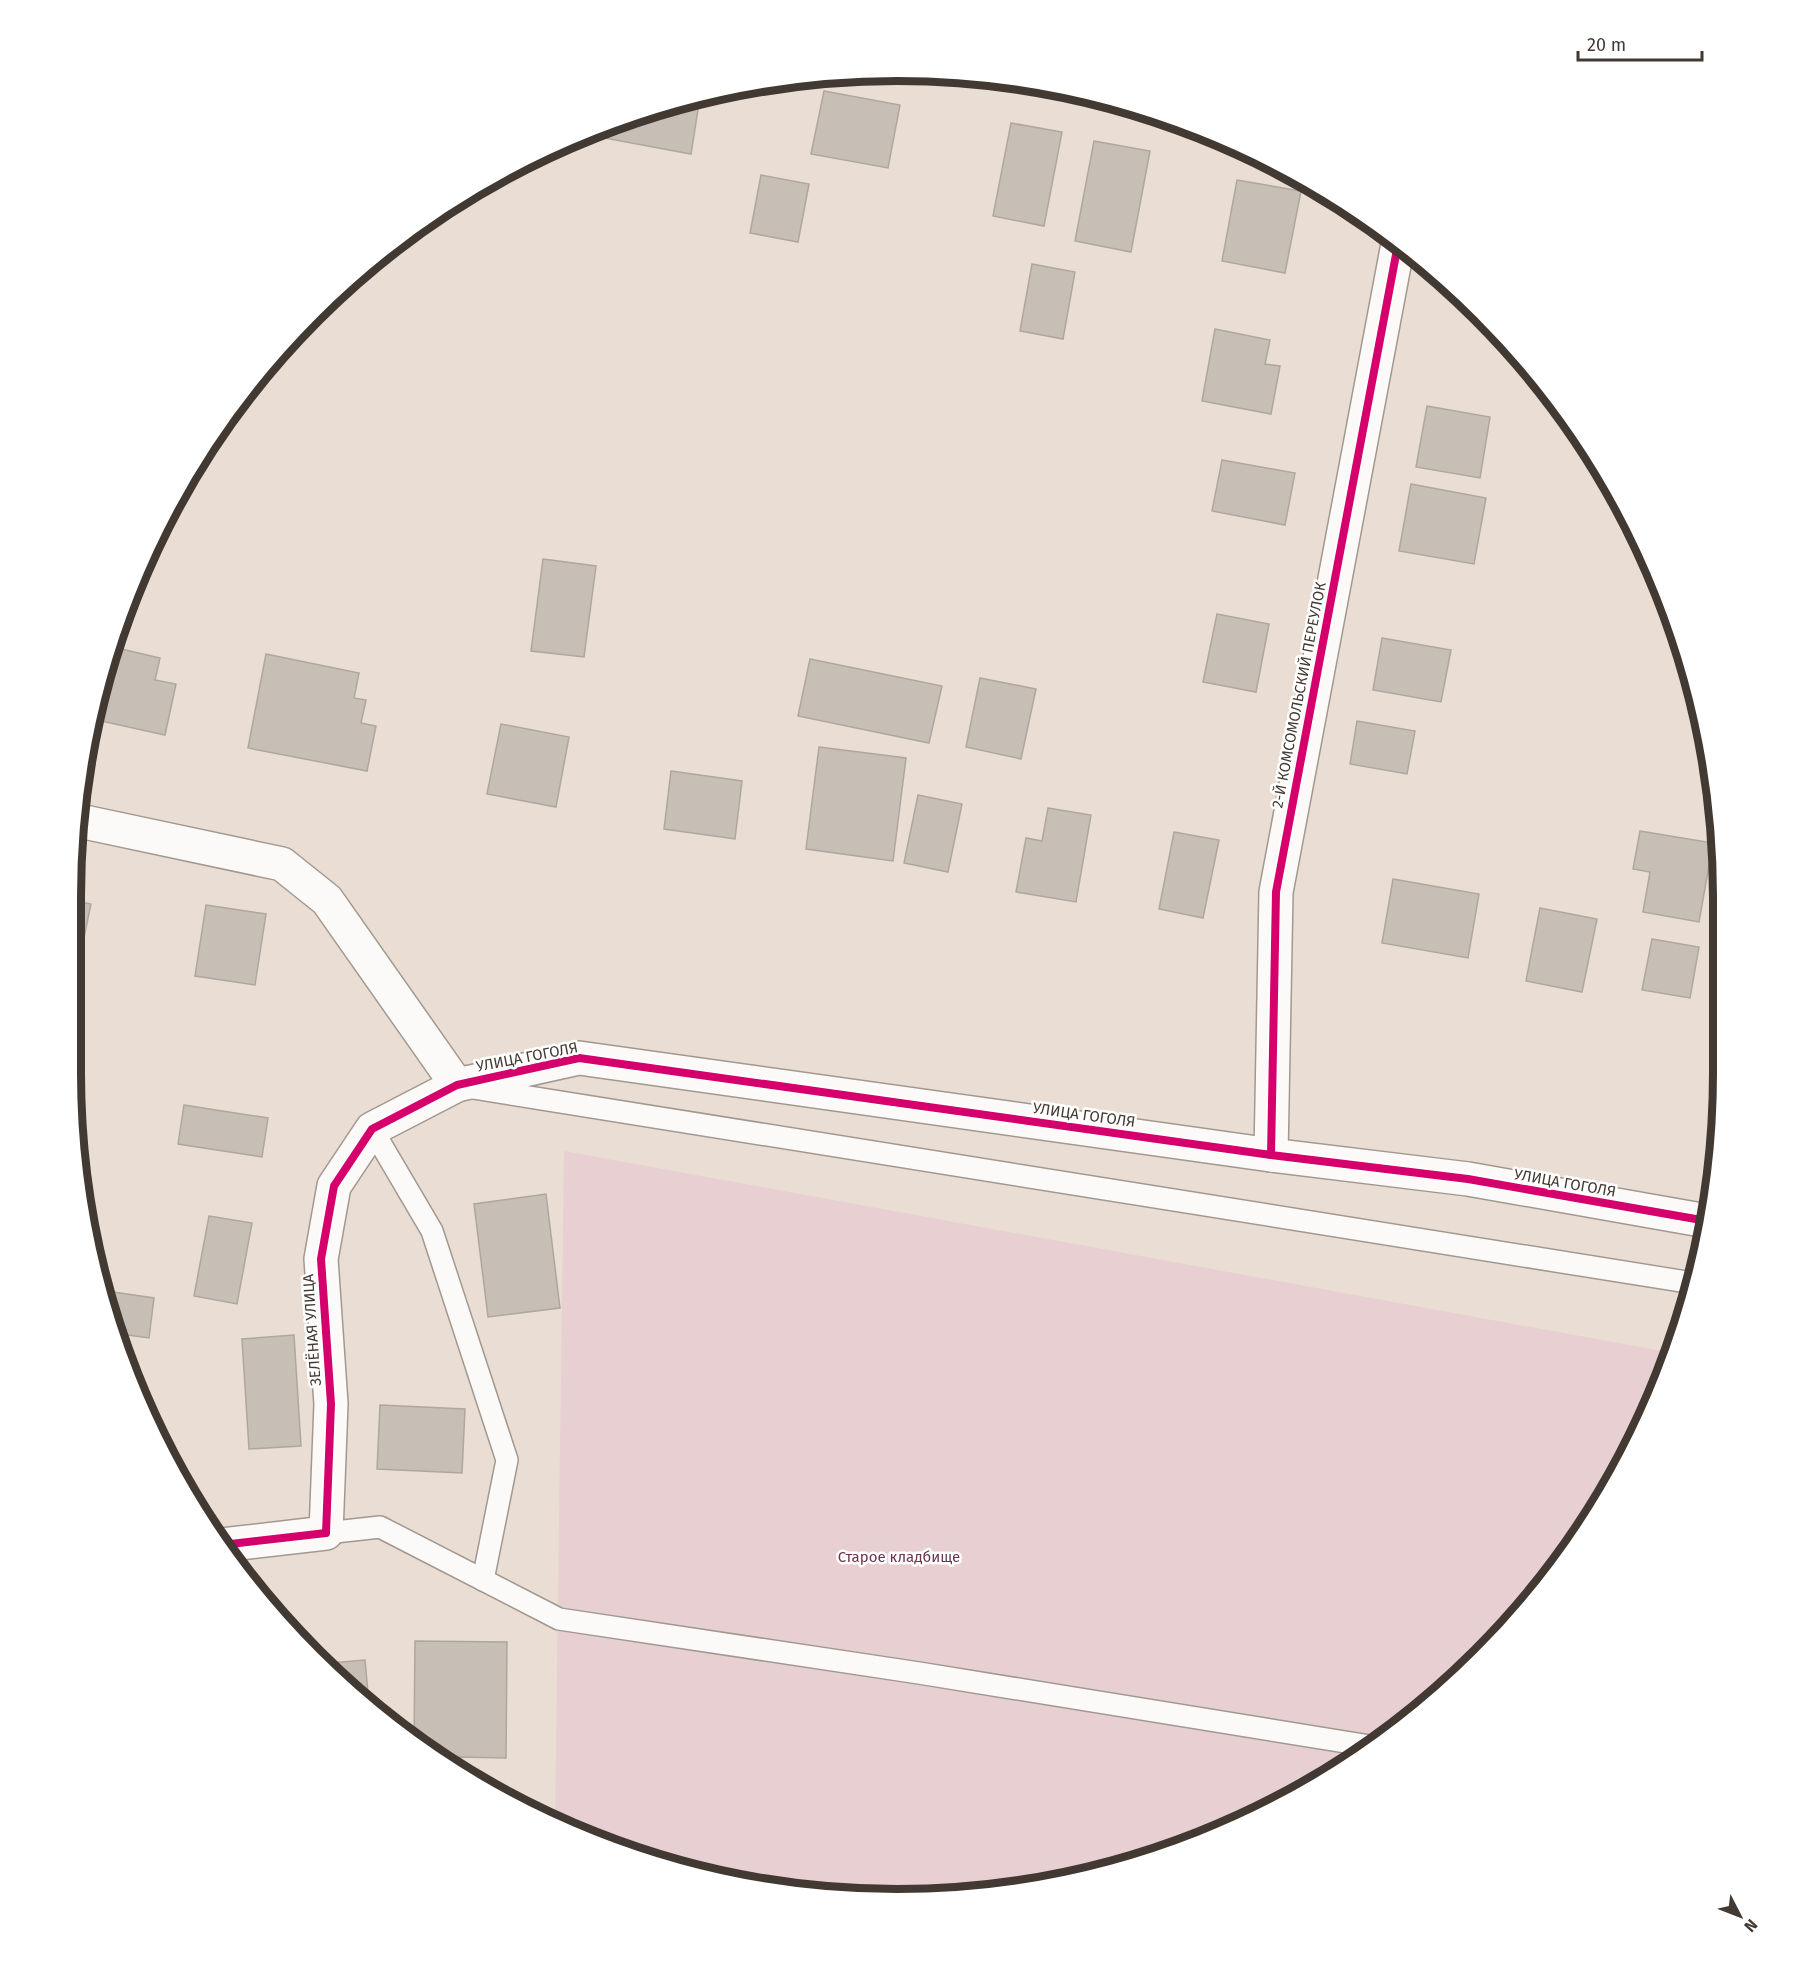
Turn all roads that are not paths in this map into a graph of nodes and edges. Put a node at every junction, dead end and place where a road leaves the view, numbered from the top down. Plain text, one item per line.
1 (1396, 252) edge
2 (85, 822) edge
3 (458, 1085) junction
4 (372, 1129) junction
5 (1271, 1155) junction
6 (1699, 1220) edge
7 (1685, 1283) edge
8 (326, 1533) junction
9 (232, 1544) edge
10 (483, 1580) junction
11 (1360, 1744) edge

1 - 5 street, 2-Й КОМСОМОЛЬСКИЙ ПЕРЕУЛОК
2 - 3 street
3 - 4 street, ЗЕЛЁНАЯ УЛИЦА
3 - 5 street, УЛИЦА ГОГОЛЯ
3 - 7 lane
4 - 8 street, ЗЕЛЁНАЯ УЛИЦА
4 - 10 lane
5 - 6 street, УЛИЦА ГОГОЛЯ
8 - 9 street
8 - 10 lane
10 - 11 lane

